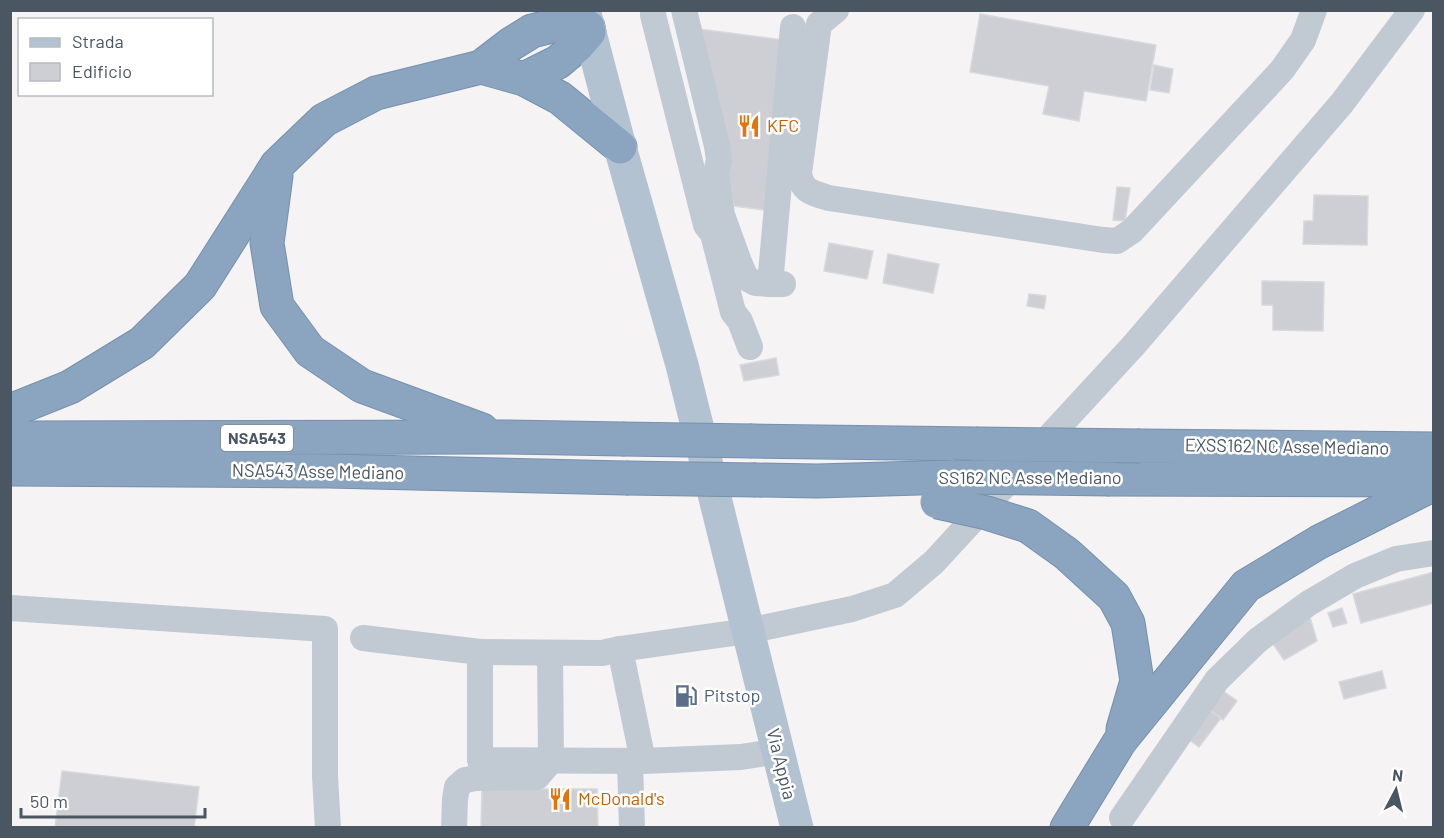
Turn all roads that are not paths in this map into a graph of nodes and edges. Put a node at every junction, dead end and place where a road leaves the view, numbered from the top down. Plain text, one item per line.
1 (533, 10) edge
2 (653, 10) edge
3 (684, 10) edge
4 (836, 10) edge
5 (1314, 10) edge
6 (1412, 10) edge
7 (587, 23) edge
8 (793, 27) dead end
9 (511, 44) junction
10 (481, 67) junction
11 (524, 79) junction
12 (620, 147) junction
13 (277, 165) junction
14 (750, 347) dead end
15 (10, 411) edge
16 (503, 437) junction
17 (10, 438) edge
18 (1140, 446) joint
19 (1434, 449) edge
20 (10, 469) edge
21 (626, 478) joint
22 (1434, 482) edge
23 (945, 490) junction
24 (1434, 553) edge
25 (10, 608) edge
26 (748, 631) junction
27 (363, 638) dead end
28 (620, 649) junction
29 (480, 652) junction
30 (550, 652) junction
31 (1120, 741) junction
32 (778, 751) junction
33 (551, 761) junction
34 (637, 761) junction
35 (1122, 818) dead end
36 (328, 828) edge
37 (454, 828) edge
38 (632, 828) edge
39 (797, 828) edge
40 (1067, 828) edge

1 - 9 highway
2 - 14 street
3 - 8 street
4 - 5 street
6 - 26 street
7 - 9 highway
7 - 11 highway
7 - 12 main road, Via Appia
9 - 10 highway
10 - 11 highway
10 - 13 highway
11 - 12 highway
12 - 26 main road, Via Appia
13 - 15 highway
13 - 16 highway
16 - 17 highway, NSA543 Asse Mediano / NSA543
16 - 18 highway, SS162 NC Asse Mediano, bridge
18 - 19 highway, EXSS162 NC Asse Mediano
20 - 21 highway, NSA543 Asse Mediano / NSA543
21 - 23 highway, SS162 NC Asse Mediano, bridge
22 - 23 highway, SS162 NC Asse Mediano, bridge
22 - 31 highway
23 - 31 highway, bridge
24 - 35 street
25 - 36 street
26 - 28 street
26 - 32 main road, Via Appia
27 - 29 street
28 - 30 street
28 - 34 street
29 - 30 street
29 - 33 street
30 - 33 street
31 - 40 highway
32 - 34 street
32 - 39 main road, Via Appia
33 - 34 street
33 - 37 street
34 - 38 street

